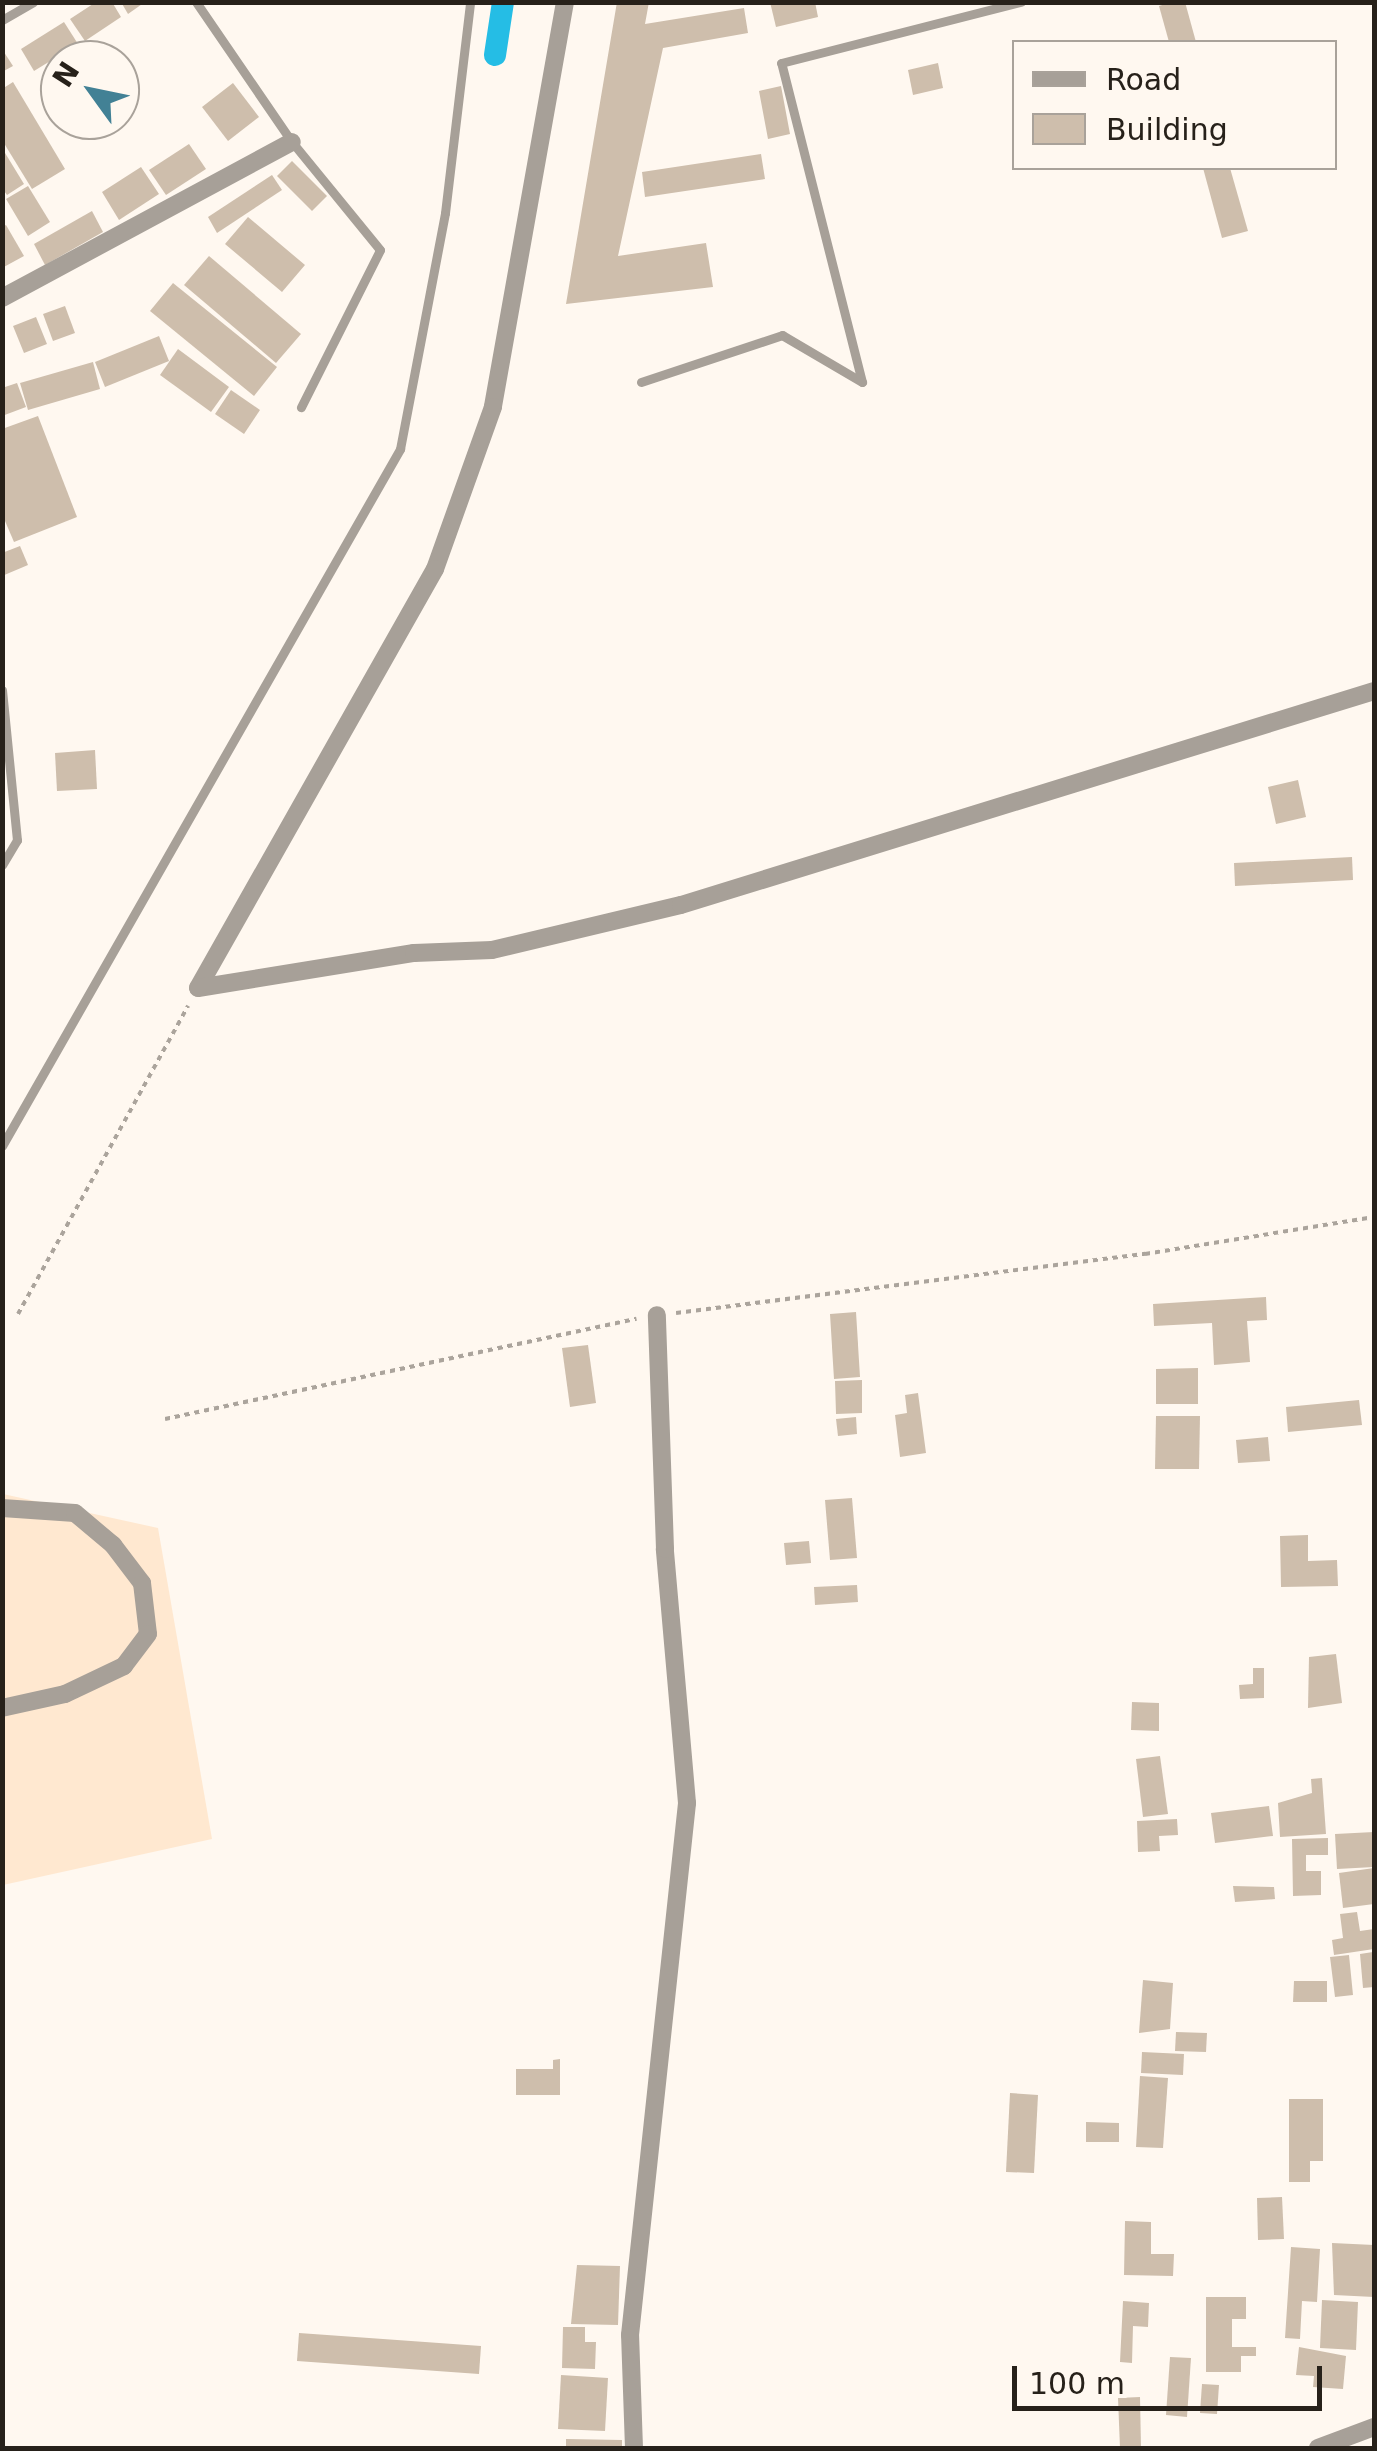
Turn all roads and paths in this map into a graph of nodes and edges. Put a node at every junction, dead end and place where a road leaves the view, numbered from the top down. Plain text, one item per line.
1 (32, 2) edge
2 (196, 2) edge
3 (470, 2) edge
4 (566, 2) edge
5 (1022, 2) edge
6 (2, 20) edge
7 (292, 142) junction
8 (2, 298) edge
9 (641, 382) dead end
10 (301, 406) dead end
11 (2, 690) edge
12 (1374, 691) edge
13 (2, 864) edge
14 (198, 988) junction
15 (2, 1146) edge
16 (1374, 1218) edge
17 (18, 1314) dead end
18 (656, 1315) junction
19 (165, 1419) dead end
20 (2, 1508) edge
21 (2, 1708) edge
22 (1374, 2427) edge
23 (634, 2448) edge
24 (1318, 2448) edge

1 - 6 lane
2 - 7 lane
3 - 15 lane
4 - 14 street
5 - 9 lane
7 - 8 street
7 - 10 lane
11 - 13 lane
12 - 14 street
14 - 17 path
16 - 18 path
18 - 19 path
18 - 23 street
20 - 21 street
22 - 24 street

